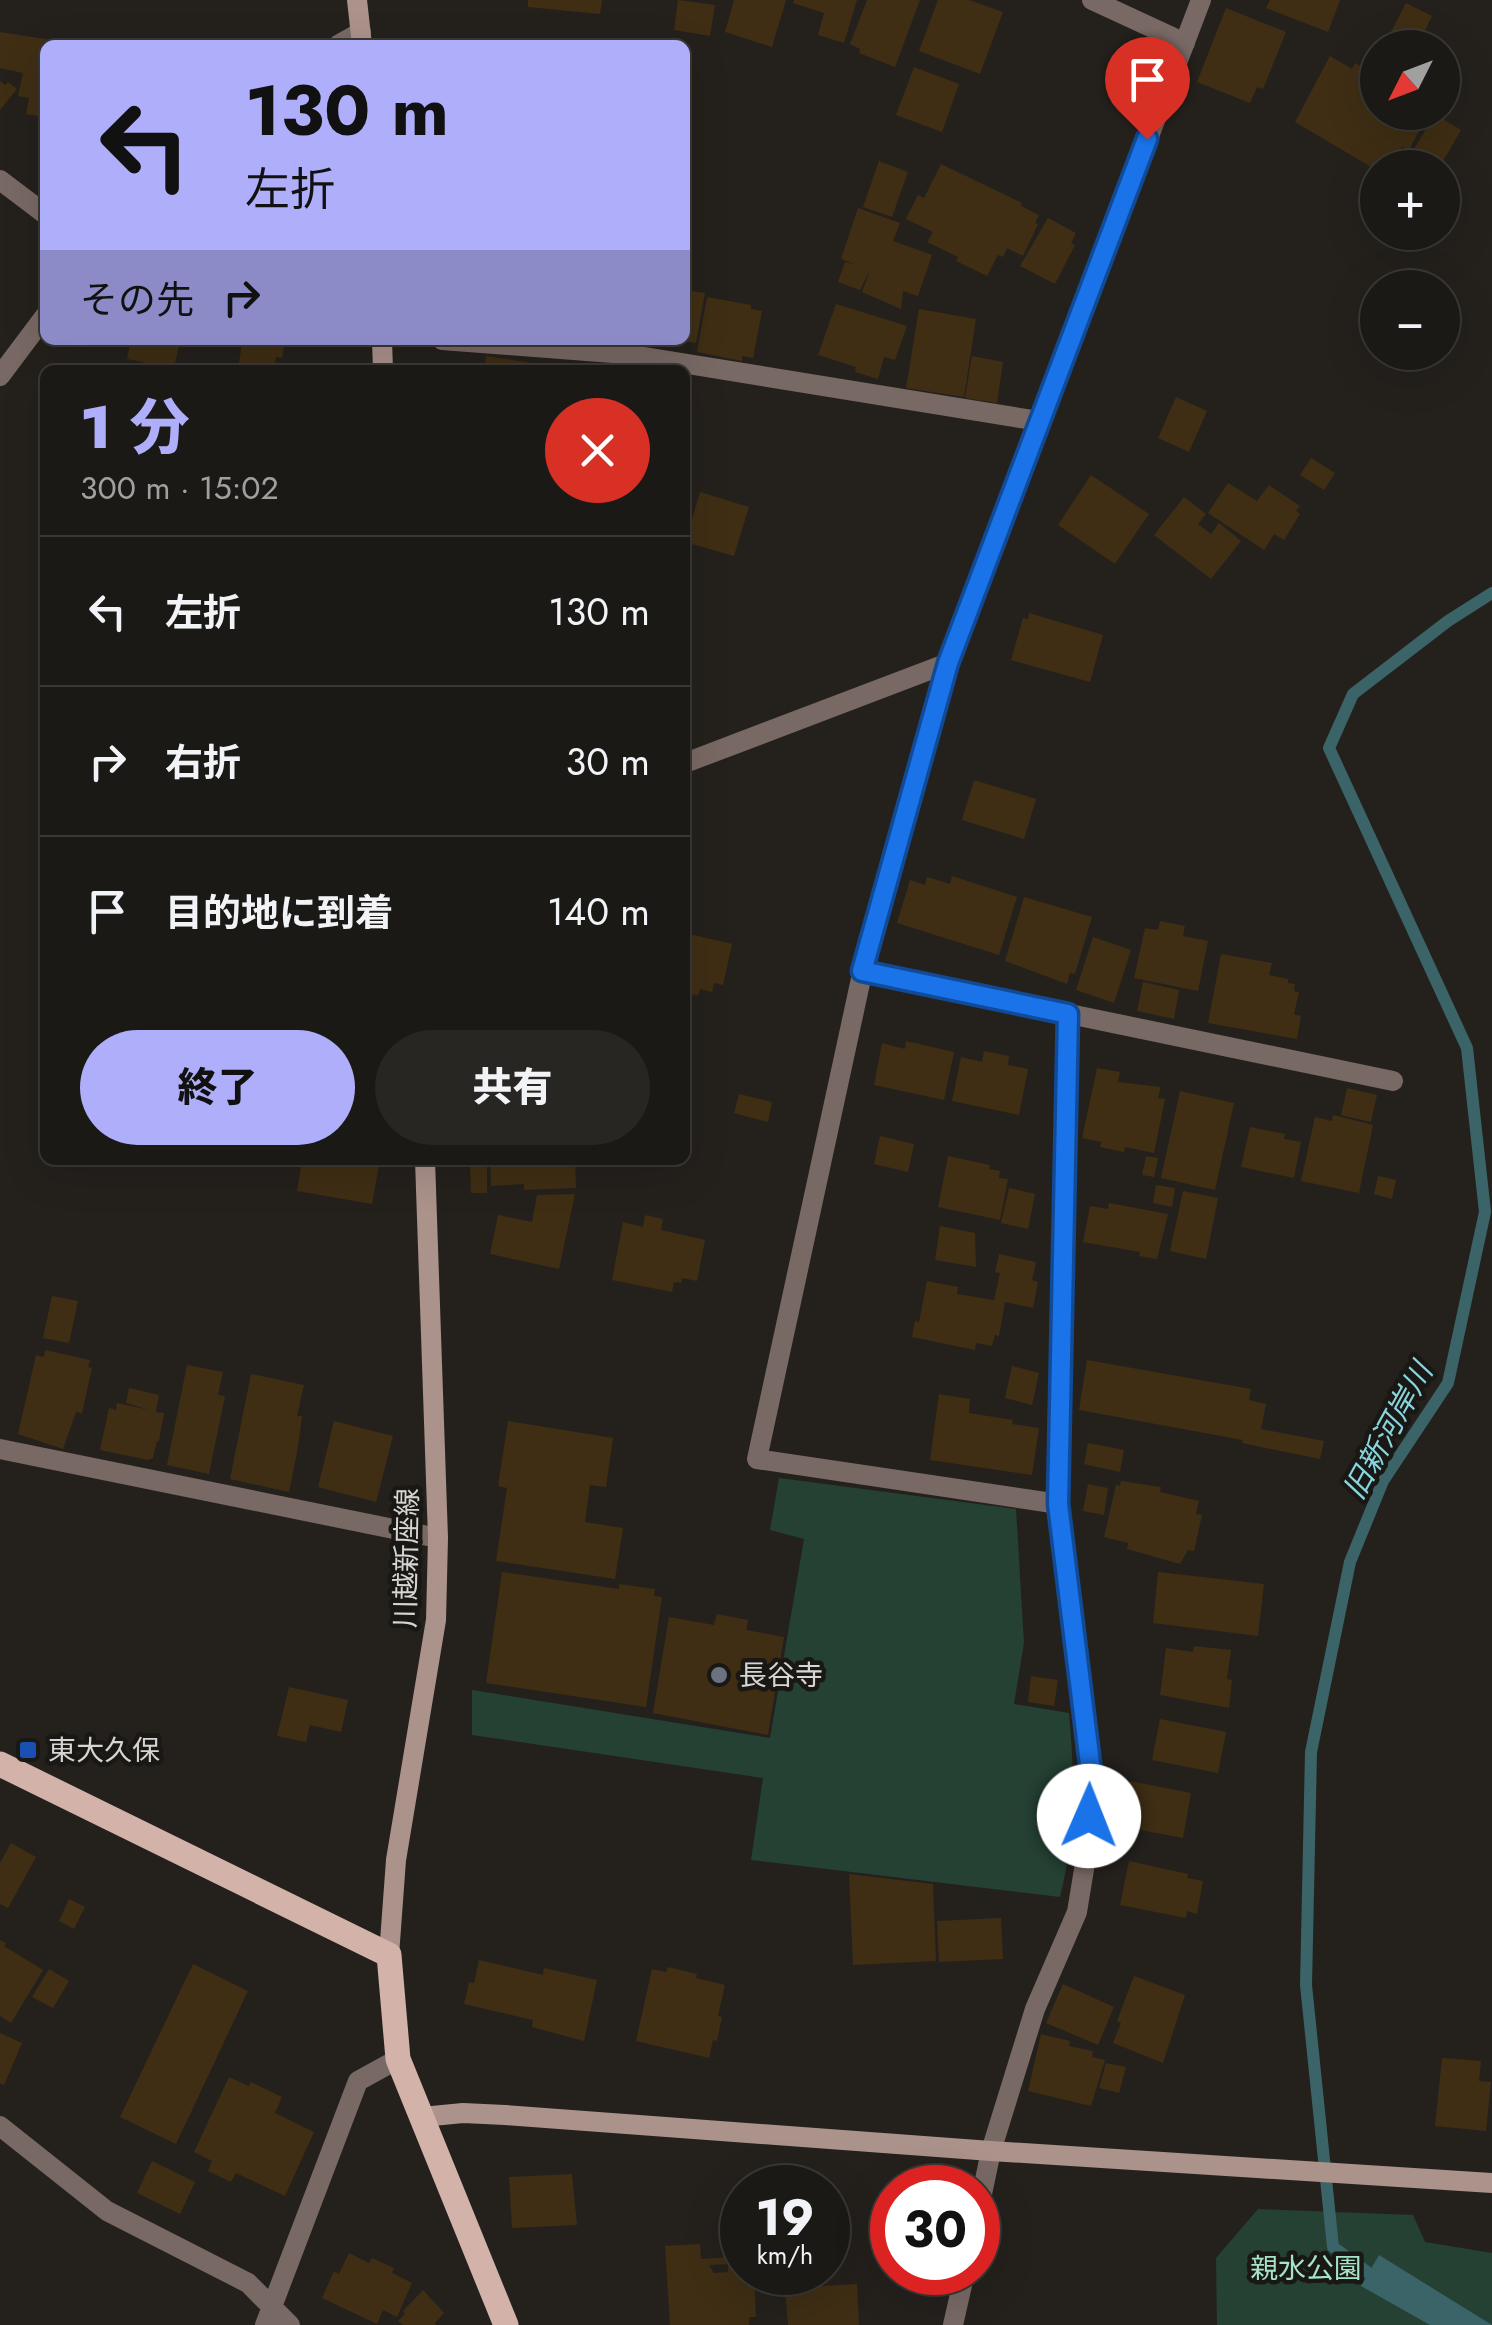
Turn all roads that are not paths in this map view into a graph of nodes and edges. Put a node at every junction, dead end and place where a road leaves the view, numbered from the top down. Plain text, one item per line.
1 (357, 0) edge
2 (1092, 0) edge
3 (1202, 0) edge
4 (361, 38) edge
5 (1185, 43) junction
6 (0, 180) edge
7 (40, 210) edge
8 (40, 323) edge
9 (508, 345) edge
10 (0, 376) edge
11 (1039, 421) junction
12 (948, 663) junction
13 (690, 761) edge
14 (862, 971) junction
15 (1068, 1014) junction
16 (1393, 1081) dead end
17 (425, 1165) edge
18 (0, 1449) edge
19 (1058, 1504) junction
20 (438, 1538) junction
21 (0, 1764) edge
22 (389, 1955) junction
23 (398, 2059) junction
24 (422, 2117) junction
25 (0, 2126) edge
26 (991, 2151) junction
27 (988, 2165) edge
28 (1492, 2183) edge
29 (959, 2295) edge
30 (269, 2317) edge
31 (290, 2325) edge
32 (506, 2325) edge
33 (953, 2325) edge

1 - 4 street
2 - 5 street
3 - 5 street
5 - 11 street
6 - 7 street
8 - 10 street
9 - 11 street
11 - 12 street
12 - 13 street
12 - 14 street
14 - 15 street
14 - 19 street
15 - 16 street
15 - 19 street
17 - 20 street, 川越新座線
18 - 20 street
19 - 26 street
20 - 22 street, 川越新座線
21 - 22 main road
22 - 23 main road
23 - 24 main road
23 - 30 street
24 - 26 street
24 - 32 main road
25 - 30 street
26 - 27 street
26 - 28 street
29 - 33 street
30 - 31 street

